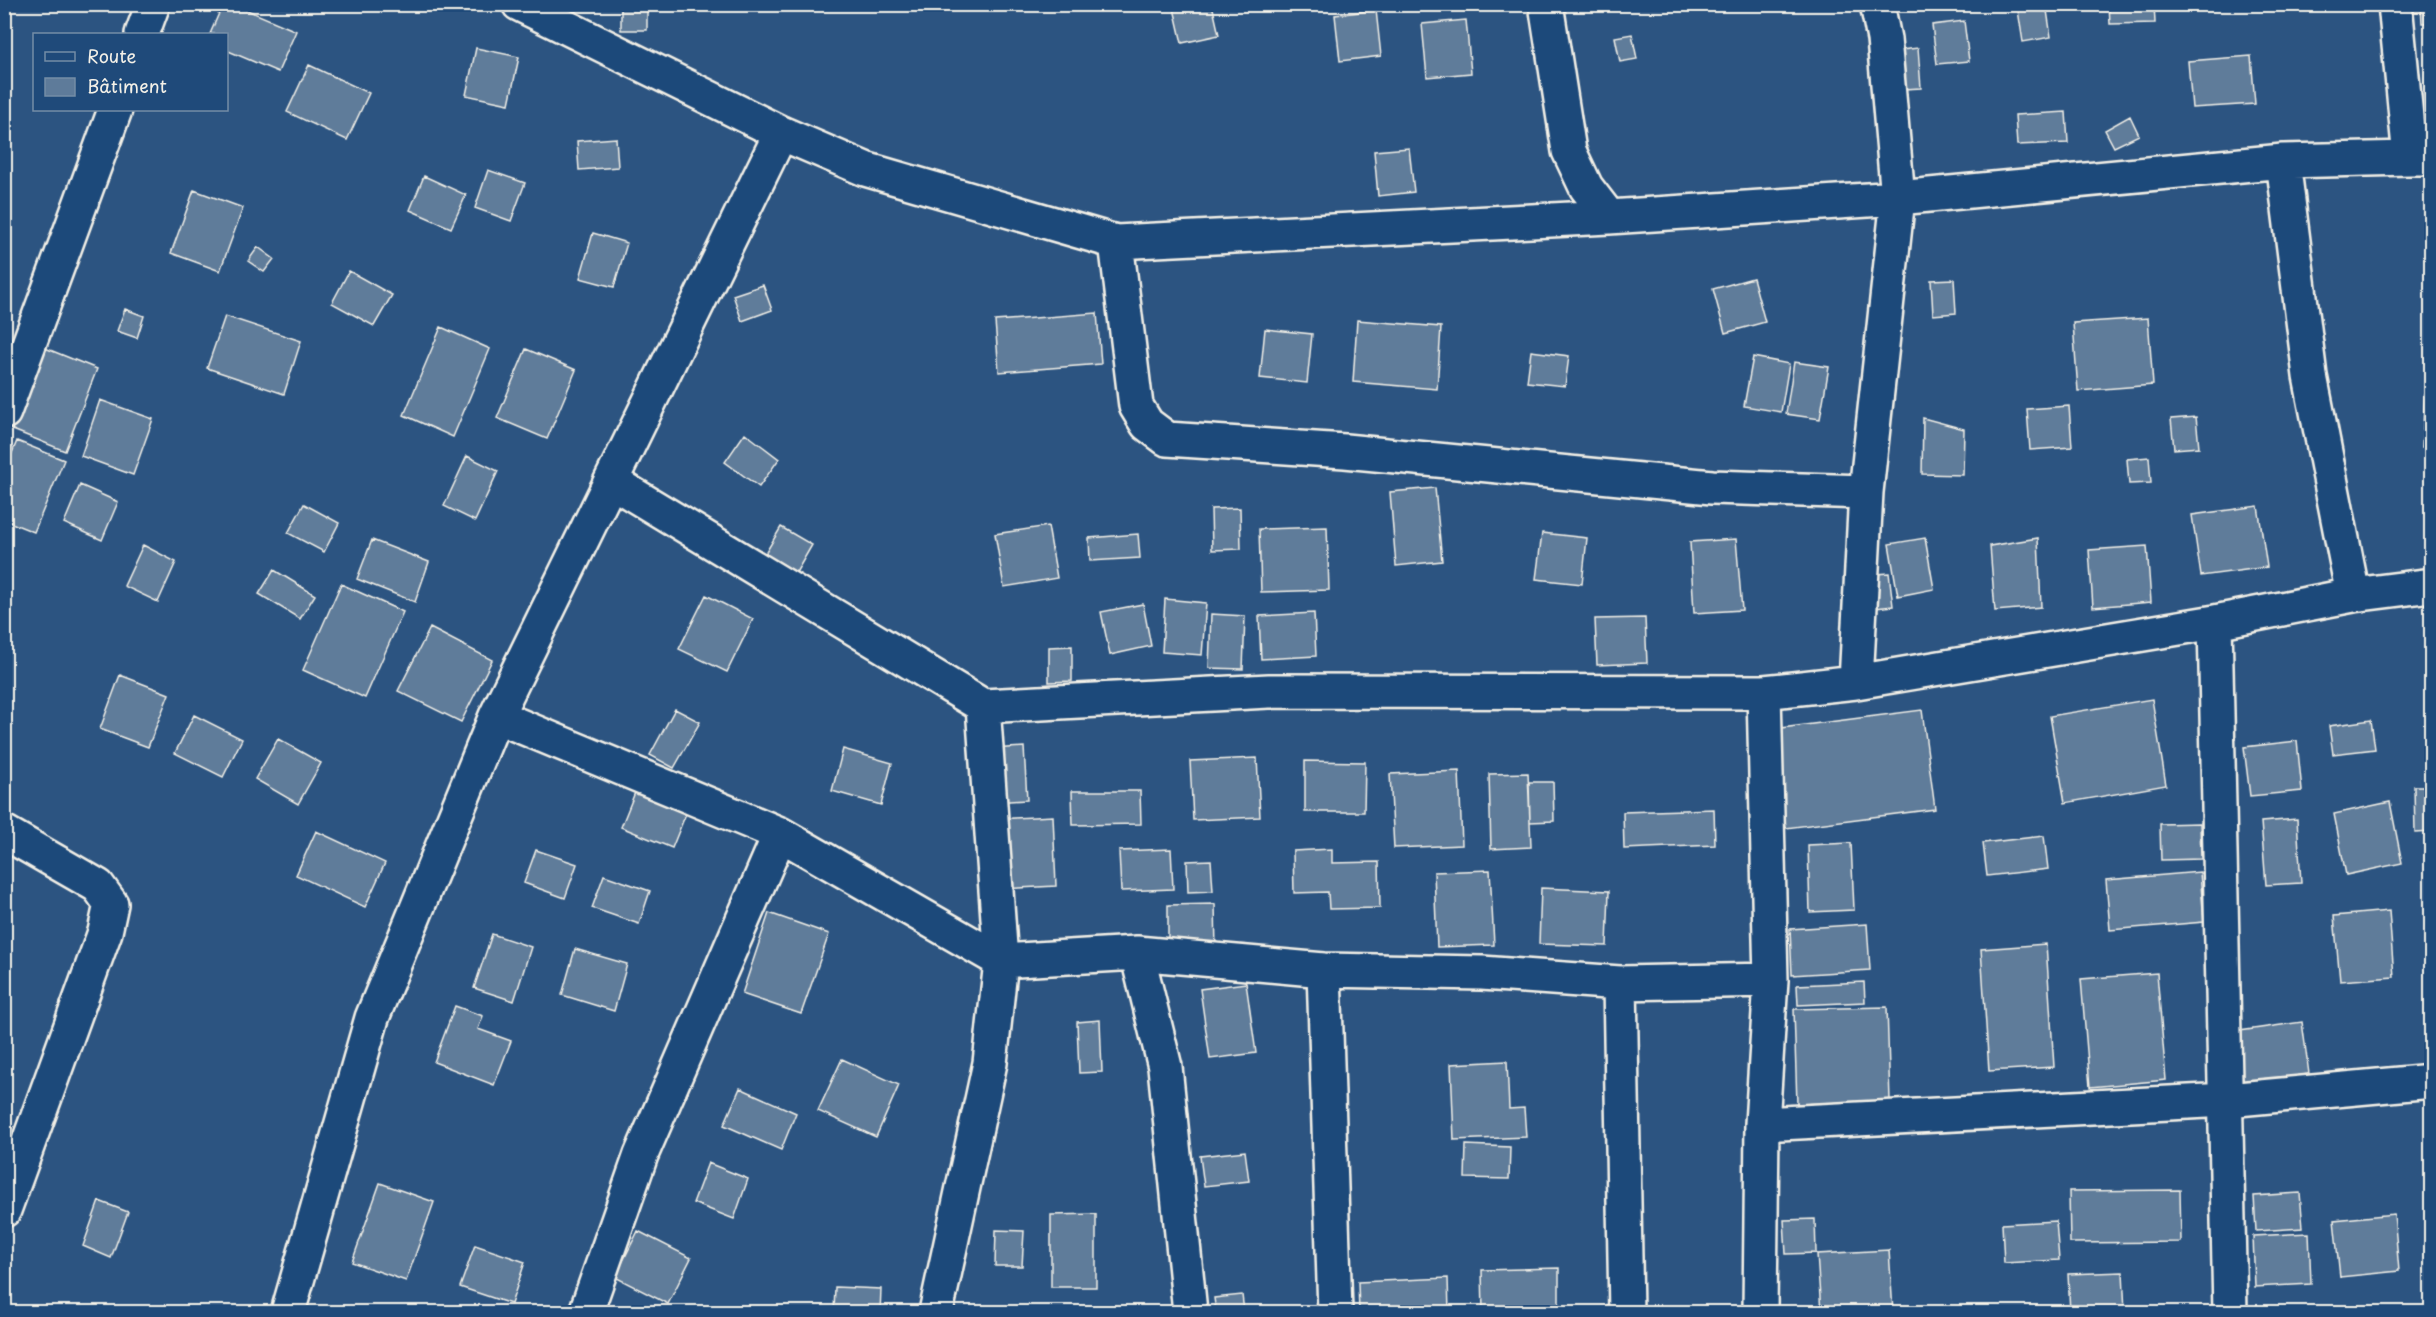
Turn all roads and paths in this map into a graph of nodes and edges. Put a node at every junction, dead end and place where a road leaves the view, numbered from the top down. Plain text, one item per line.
1 (153, 4) edge
2 (519, 4) edge
3 (1546, 4) edge
4 (1877, 4) edge
5 (2395, 4) edge
6 (142, 33) edge
7 (115, 111) edge
8 (781, 133) junction
9 (2421, 158) edge
10 (2283, 161) junction
11 (1898, 198) junction
12 (1609, 217) junction
13 (1116, 242) junction
14 (4, 412) edge
15 (610, 482) junction
16 (1866, 492) junction
17 (2432, 585) edge
18 (2354, 595) junction
19 (2216, 622) junction
20 (1856, 682) junction
21 (1764, 692) junction
22 (983, 706) junction
23 (496, 716) junction
24 (4, 832) edge
25 (780, 834) junction
26 (1137, 953) junction
27 (1001, 961) junction
28 (1324, 970) junction
29 (1771, 980) junction
30 (1620, 983) junction
31 (2432, 1081) edge
32 (2227, 1100) junction
33 (1762, 1124) junction
34 (4, 1209) edge
35 (288, 1312) edge
36 (586, 1312) edge
37 (936, 1312) edge
38 (1190, 1312) edge
39 (1335, 1312) edge
40 (1626, 1312) edge
41 (1760, 1312) edge
42 (2230, 1312) edge

1 - 6 street
2 - 8 street
3 - 12 street
4 - 11 street
5 - 9 street
7 - 14 street
8 - 13 street
8 - 15 street
9 - 10 street
10 - 11 street
10 - 18 street
11 - 12 street
11 - 16 street
12 - 13 street
13 - 16 street
15 - 22 street
15 - 23 street
16 - 20 street
17 - 18 street
18 - 19 street
19 - 20 street
19 - 32 street
20 - 21 street
21 - 22 street
21 - 29 street
22 - 27 street
23 - 25 street
23 - 35 street
24 - 34 street
25 - 27 street
25 - 36 street
26 - 27 street
26 - 28 street
26 - 38 street
27 - 37 street
28 - 30 street
28 - 39 street
29 - 30 street
29 - 33 street
30 - 40 street
31 - 32 street
32 - 33 street
32 - 42 street
33 - 41 street

